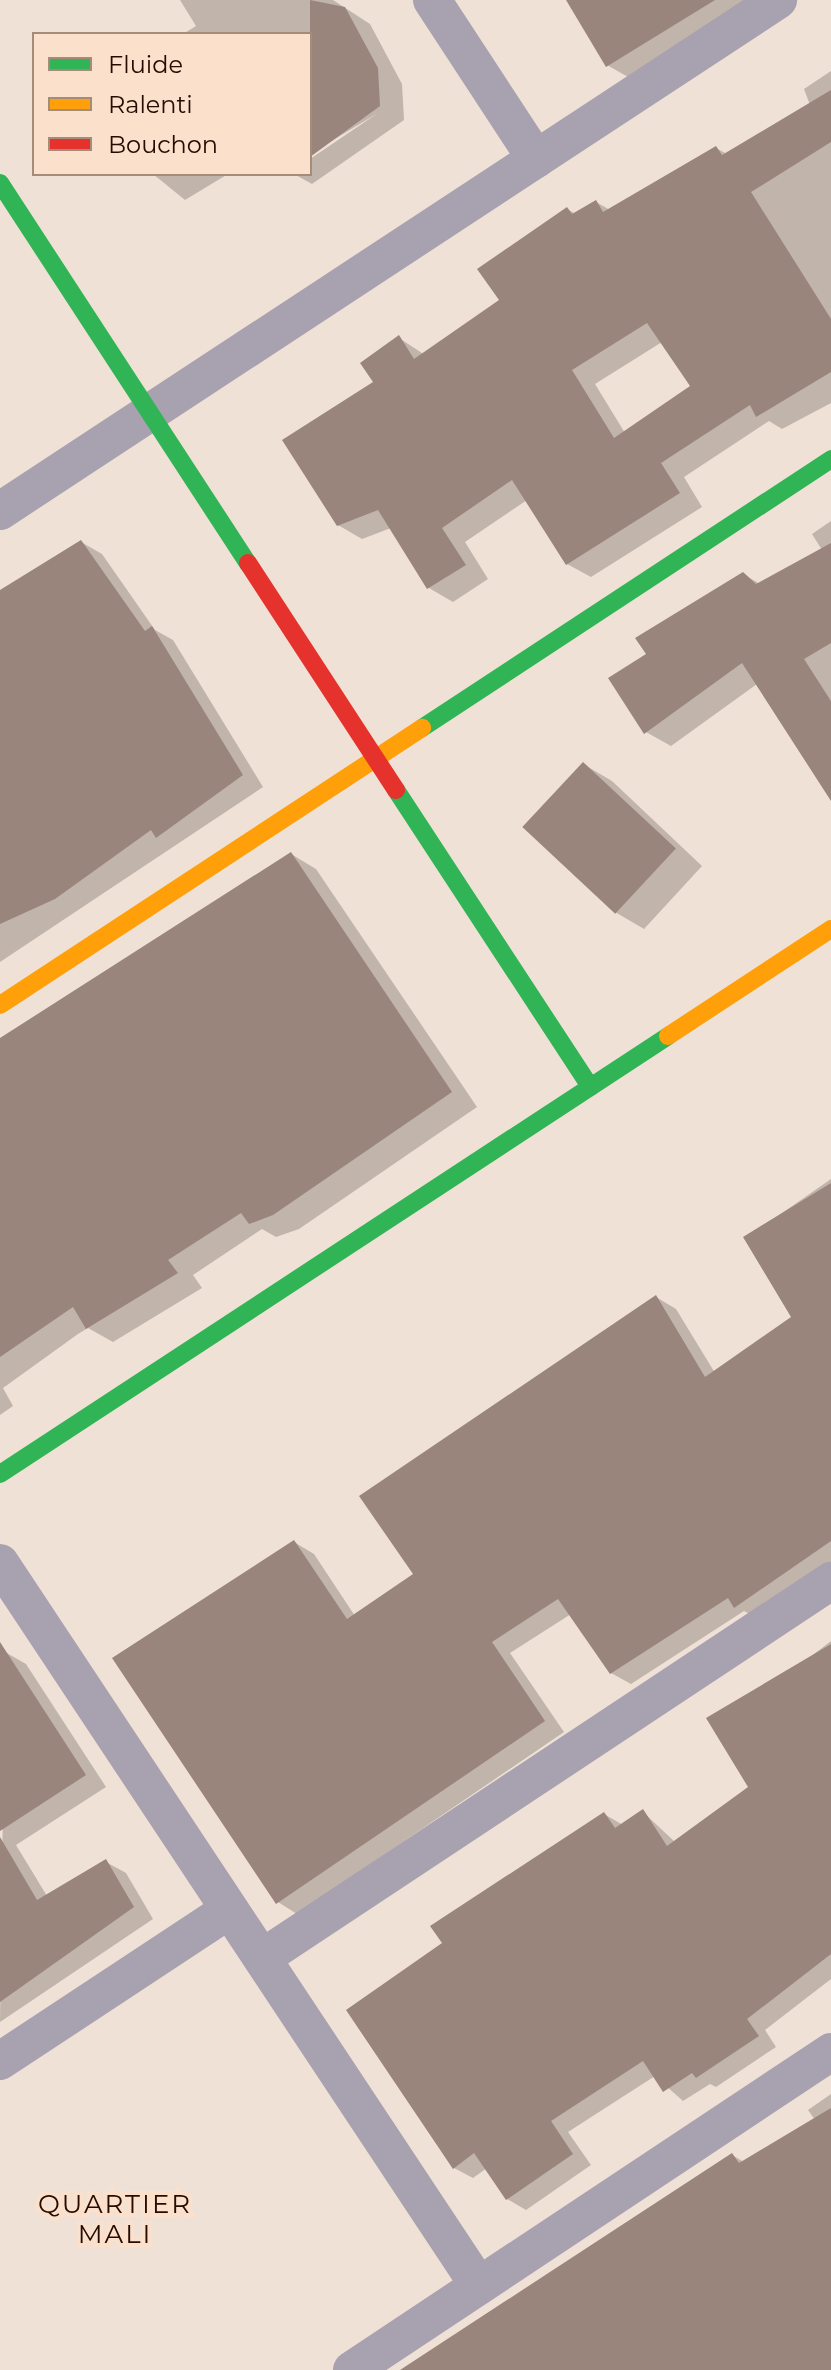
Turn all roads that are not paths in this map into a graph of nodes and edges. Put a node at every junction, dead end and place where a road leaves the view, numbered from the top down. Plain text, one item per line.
1 (432, 0) edge
2 (778, 0) edge
3 (536, 159) junction
4 (0, 183) edge
5 (150, 413) junction
6 (831, 459) edge
7 (0, 511) edge
8 (376, 758) junction
9 (831, 929) edge
10 (0, 1005) edge
11 (590, 1087) junction
12 (0, 1474) edge
13 (0, 1563) edge
14 (831, 1581) edge
15 (229, 1910) junction
16 (262, 1958) junction
17 (831, 2052) edge
18 (0, 2061) edge
19 (479, 2286) junction
20 (352, 2370) edge

1 - 3 street
2 - 3 street
3 - 5 street
4 - 5 street
5 - 7 street
5 - 8 street
6 - 8 street
8 - 10 street
8 - 11 street
9 - 11 street
11 - 12 street
13 - 15 street
14 - 16 street
15 - 16 street
15 - 18 street
16 - 19 street
17 - 19 street
19 - 20 street

